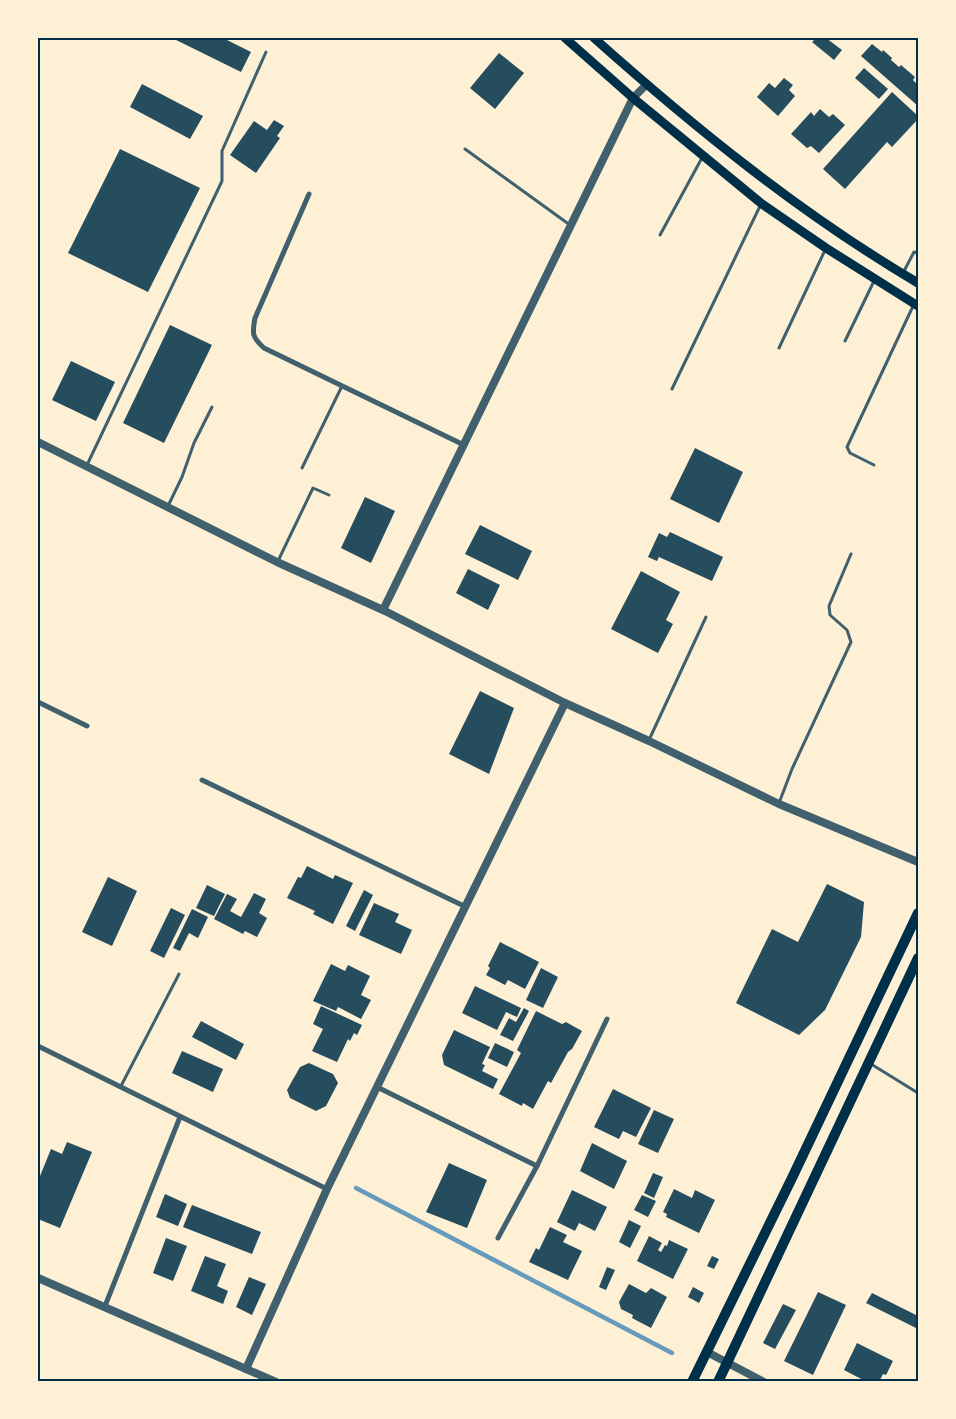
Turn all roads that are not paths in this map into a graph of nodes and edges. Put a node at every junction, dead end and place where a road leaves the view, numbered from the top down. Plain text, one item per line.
1 (565, 38) edge
2 (594, 38) edge
3 (266, 52) dead end
4 (646, 84) junction
5 (633, 98) junction
6 (465, 149) dead end
7 (703, 156) junction
8 (310, 194) dead end
9 (762, 204) junction
10 (571, 225) junction
11 (660, 235) dead end
12 (826, 248) junction
13 (918, 253) edge
14 (902, 273) junction
15 (875, 278) junction
16 (918, 283) edge
17 (916, 305) edge
18 (845, 341) dead end
19 (779, 348) dead end
20 (342, 386) junction
21 (672, 389) dead end
22 (212, 407) dead end
23 (38, 442) edge
24 (464, 445) junction
25 (874, 464) dead end
26 (87, 466) junction
27 (302, 468) dead end
28 (329, 495) dead end
29 (168, 506) junction
30 (851, 554) dead end
31 (278, 562) junction
32 (383, 610) junction
33 (706, 617) dead end
34 (38, 702) edge
35 (565, 703) junction
36 (87, 726) dead end
37 (649, 741) junction
38 (202, 780) dead end
39 (779, 804) junction
40 (918, 862) edge
41 (466, 907) junction
42 (918, 913) edge
43 (918, 958) edge
44 (179, 974) dead end
45 (607, 1019) dead end
46 (38, 1046) edge
47 (868, 1062) junction
48 (121, 1087) junction
49 (376, 1087) junction
50 (918, 1093) edge
51 (180, 1117) junction
52 (537, 1166) junction
53 (327, 1188) junction
54 (498, 1238) dead end
55 (38, 1278) edge
56 (105, 1306) junction
57 (707, 1352) junction
58 (727, 1363) junction
59 (246, 1369) junction
60 (276, 1382) edge
61 (692, 1382) edge
62 (718, 1382) edge
63 (764, 1382) edge

1 - 5 main road
2 - 4 main road
3 - 26 lane
4 - 5 street
4 - 14 main road
5 - 7 main road
5 - 10 street
6 - 10 lane
7 - 9 main road
7 - 11 lane
8 - 20 street
9 - 12 main road
9 - 21 lane
10 - 24 street
12 - 15 main road
12 - 19 lane
13 - 14 lane
14 - 16 main road
15 - 17 main road
15 - 18 lane
17 - 25 lane
20 - 24 street
20 - 27 lane
22 - 29 lane
23 - 26 street
24 - 32 street
26 - 29 street
28 - 31 lane
29 - 31 street
30 - 39 lane
31 - 32 street
32 - 35 street
33 - 37 lane
34 - 36 street
35 - 37 street
35 - 41 street
37 - 39 street
38 - 41 street
39 - 40 street
41 - 49 street
42 - 57 main road
43 - 47 main road
44 - 48 lane
45 - 52 street
46 - 48 street
47 - 50 lane
47 - 58 main road
48 - 51 street
49 - 52 street
49 - 53 street
51 - 53 street
51 - 56 street
52 - 54 street
53 - 59 street
55 - 56 street
56 - 59 street
57 - 58 street
57 - 61 main road
58 - 62 main road
58 - 63 street
59 - 60 street

